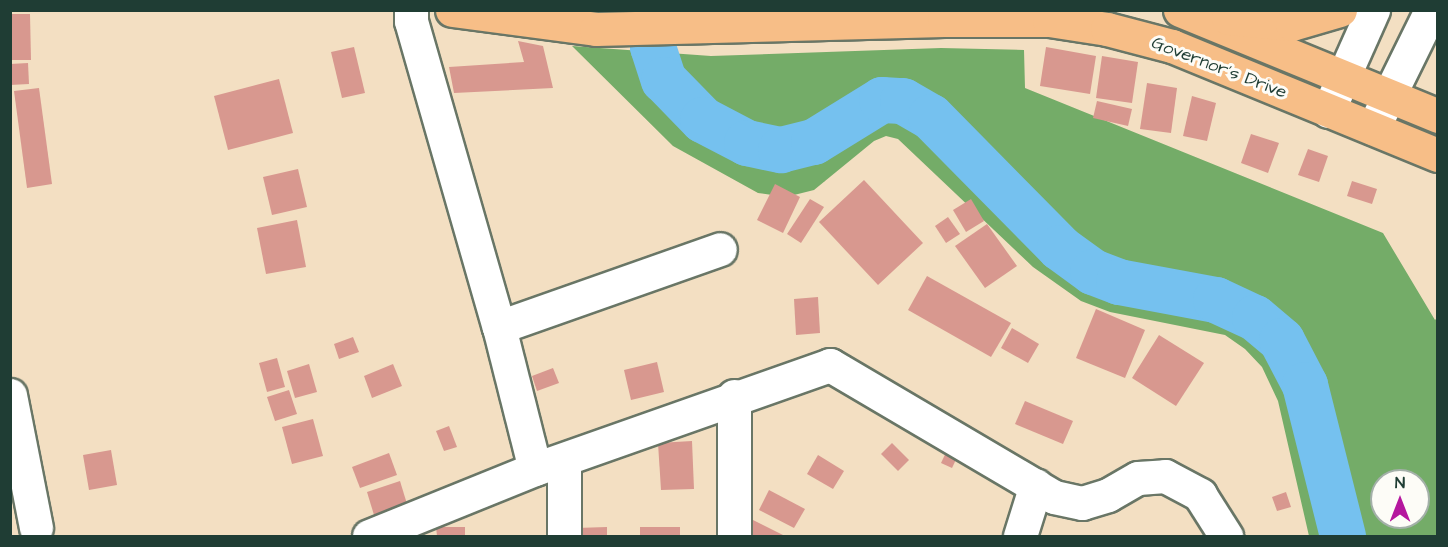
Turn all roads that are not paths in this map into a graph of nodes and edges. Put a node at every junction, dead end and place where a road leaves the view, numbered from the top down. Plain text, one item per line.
1 (411, 10) edge
2 (452, 10) edge
3 (1340, 10) edge
4 (1373, 10) edge
5 (1431, 10) edge
6 (1180, 11) edge
7 (969, 15) edge
8 (1344, 77) junction
9 (1388, 95) junction
10 (1328, 111) junction
11 (1437, 116) edge
12 (1373, 128) junction
13 (1437, 155) edge
14 (720, 249) dead end
15 (499, 327) junction
16 (10, 395) edge
17 (734, 396) junction
18 (549, 464) junction
19 (1036, 485) junction
20 (36, 527) dead end
21 (369, 537) edge
22 (564, 537) edge
23 (734, 537) edge
24 (1020, 537) edge
25 (1226, 537) edge

1 - 15 street
2 - 7 highway, Governor's Drive
3 - 6 highway
4 - 8 street
5 - 9 street
6 - 8 highway, Governor's Drive
7 - 10 highway, Governor's Drive
8 - 9 highway, Governor's Drive
8 - 10 street
9 - 11 highway, Governor's Drive
9 - 12 street
10 - 12 highway, Governor's Drive
12 - 13 highway, Governor's Drive
14 - 15 street
15 - 18 street
16 - 20 street
17 - 18 street
17 - 19 street
17 - 23 street
18 - 21 street
18 - 22 street
19 - 24 street
19 - 25 street

